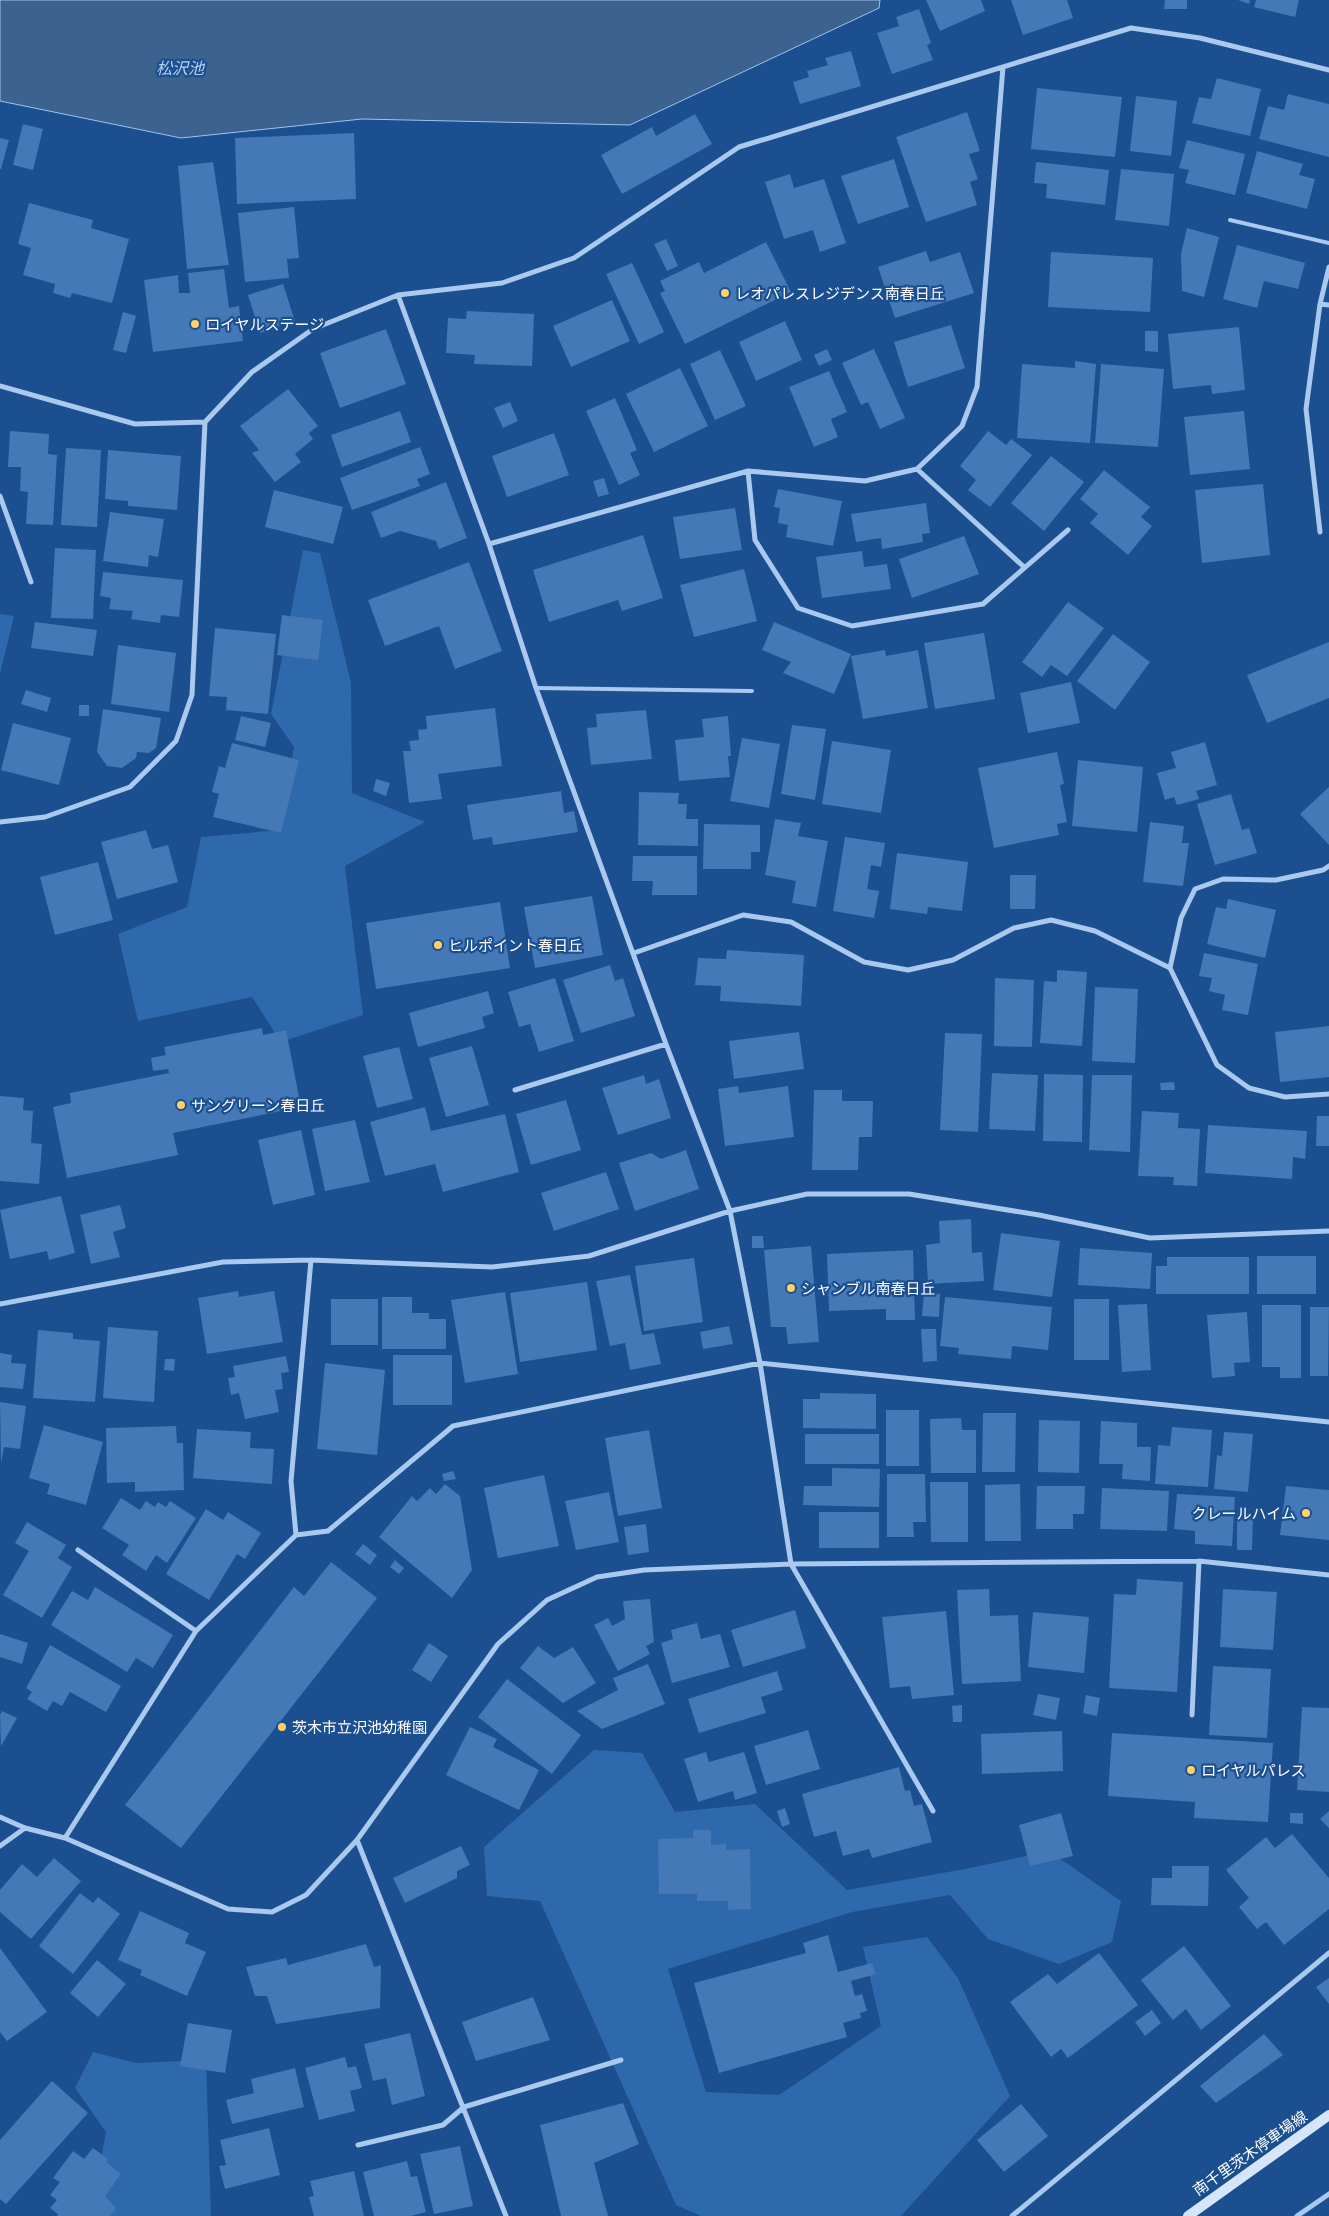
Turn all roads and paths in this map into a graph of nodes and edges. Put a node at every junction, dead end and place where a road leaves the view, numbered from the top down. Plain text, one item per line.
1 (1003, 67) junction
2 (1329, 70) edge
3 (1230, 220) dead end
4 (1329, 243) edge
5 (1329, 267) edge
6 (398, 295) junction
7 (1320, 304) junction
8 (1329, 305) edge
9 (0, 386) edge
10 (205, 422) junction
11 (917, 469) junction
12 (748, 471) junction
13 (0, 496) edge
14 (1068, 530) dead end
15 (1320, 532) dead end
16 (489, 544) junction
17 (1024, 567) junction
18 (31, 582) dead end
19 (536, 688) junction
20 (752, 691) dead end
21 (0, 822) edge
22 (1329, 866) edge
23 (634, 953) junction
24 (1170, 968) junction
25 (666, 1044) junction
26 (515, 1090) dead end
27 (1329, 1094) edge
28 (730, 1210) junction
29 (1329, 1231) edge
30 (311, 1260) junction
31 (0, 1304) edge
32 (760, 1363) junction
33 (1329, 1422) edge
34 (296, 1535) junction
35 (78, 1550) dead end
36 (1199, 1561) junction
37 (790, 1564) junction
38 (1329, 1575) edge
39 (196, 1631) junction
40 (1192, 1715) dead end
41 (933, 1811) dead end
42 (0, 1817) edge
43 (25, 1828) junction
44 (65, 1838) junction
45 (357, 1840) junction
46 (0, 1846) edge
47 (1329, 1953) edge
48 (621, 2060) dead end
49 (464, 2107) junction
50 (1329, 2115) edge
51 (358, 2145) dead end
52 (1329, 2194) edge
53 (506, 2216) edge
54 (1012, 2216) edge
55 (1188, 2216) edge
56 (1297, 2216) edge

1 - 2 street
1 - 6 street
1 - 11 street
3 - 4 lane
5 - 7 street
6 - 10 street
6 - 16 street
7 - 8 street
7 - 15 street
9 - 10 street
10 - 21 street
11 - 12 street
11 - 17 street
12 - 16 street
12 - 17 street
13 - 18 street
14 - 17 street
16 - 19 street
19 - 20 lane
19 - 23 street
22 - 24 street
23 - 24 street
23 - 25 street
24 - 27 street
25 - 26 street
25 - 28 street
28 - 29 street
28 - 30 street
28 - 32 street
30 - 31 street
30 - 34 street
32 - 33 street
32 - 34 street
32 - 37 street
34 - 39 street
35 - 39 street
36 - 37 street
36 - 38 street
36 - 40 street
37 - 41 street
37 - 45 street
39 - 44 street
42 - 43 street
43 - 44 street
43 - 46 street
44 - 45 street
45 - 49 street
47 - 54 street
48 - 49 street
49 - 51 street
49 - 53 street
50 - 55 main road, 南千里茨木停車場線
52 - 56 street

